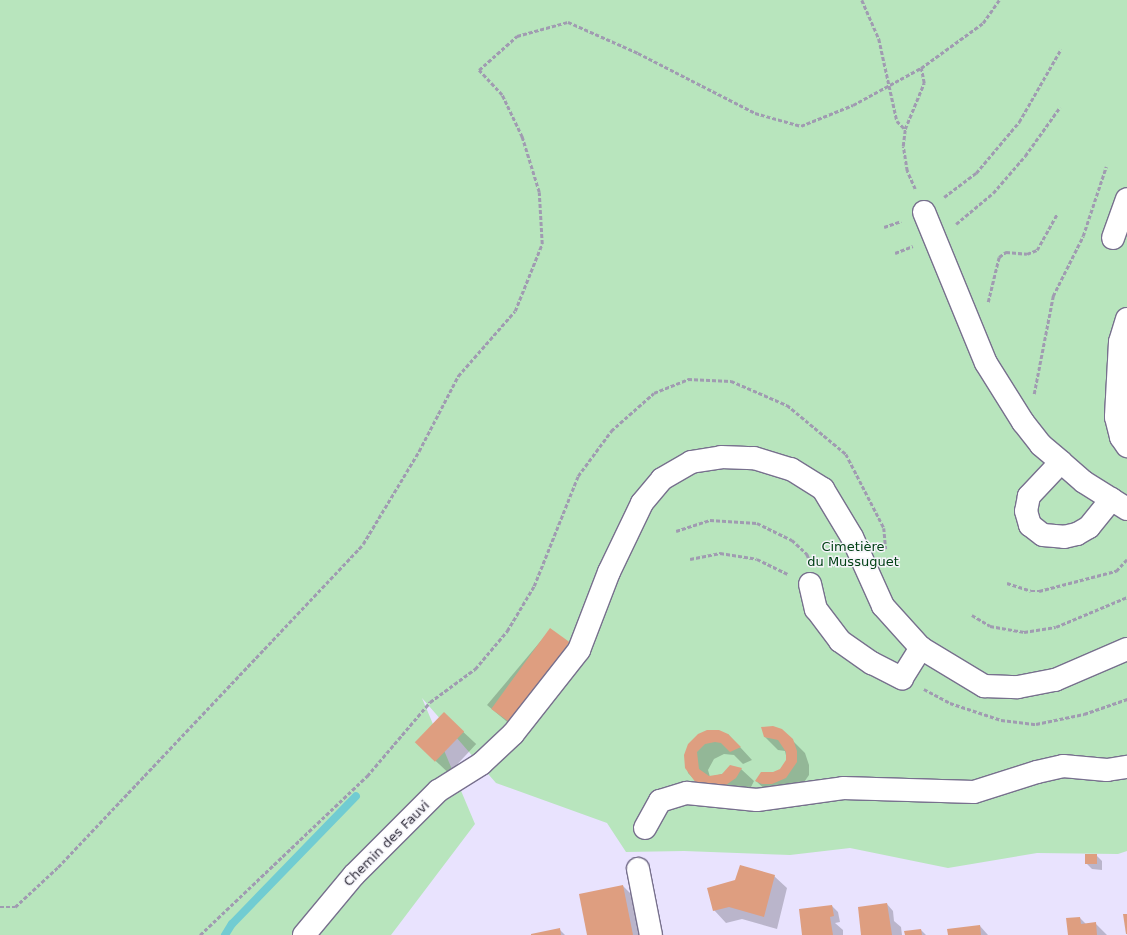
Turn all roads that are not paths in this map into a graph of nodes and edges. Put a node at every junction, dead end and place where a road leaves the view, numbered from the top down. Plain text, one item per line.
1 (1127, 199) edge
2 (924, 212) road end
3 (1112, 238) dead end
4 (1127, 319) edge
5 (1127, 446) edge
6 (1061, 462) junction
7 (1119, 504) edge
8 (810, 584) road end
9 (921, 648) junction
10 (1127, 649) edge
11 (1127, 767) edge
12 (645, 828) dead end
13 (638, 869) dead end
14 (304, 935) edge
15 (651, 935) edge

1 - 3 street
2 - 6 street
4 - 5 street
6 - 7 street
6 - 7 street
8 - 9 street
9 - 10 street, Chemin des Fauvi
9 - 14 street, Chemin des Fauvi
11 - 12 street
13 - 15 street

